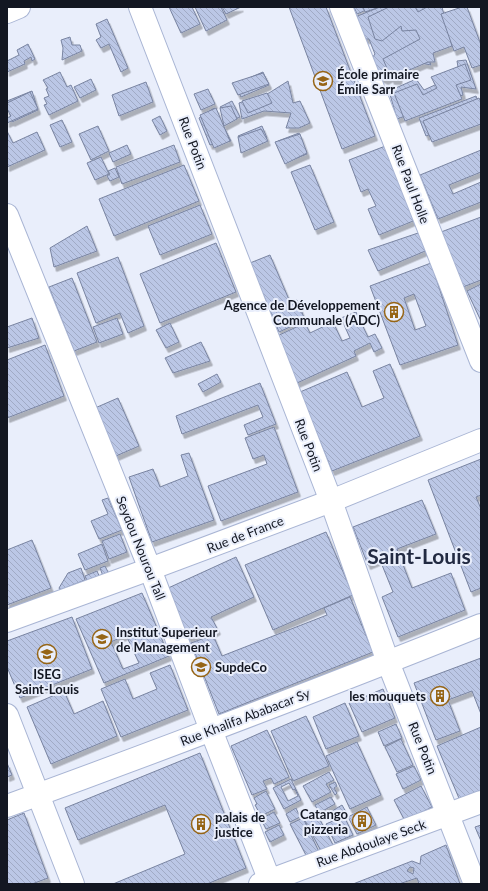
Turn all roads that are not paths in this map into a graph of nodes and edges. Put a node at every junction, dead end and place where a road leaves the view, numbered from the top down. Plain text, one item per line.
1 (19, 7) edge
2 (140, 7) edge
3 (341, 7) edge
4 (7, 12) edge
5 (7, 215) edge
6 (481, 361) edge
7 (481, 440) edge
8 (330, 502) junction
9 (150, 569) junction
10 (7, 620) edge
11 (481, 625) edge
12 (388, 662) junction
13 (7, 715) edge
14 (211, 730) junction
15 (38, 794) junction
16 (481, 802) edge
17 (7, 806) edge
18 (449, 815) junction
19 (267, 883) edge
20 (73, 884) edge
21 (475, 884) edge

1 - 4 street
2 - 8 street, Rue Potin
3 - 6 street, Rue Paul Holle
5 - 9 street, Seydou Nourou Tall
7 - 8 street, Rue de France
8 - 9 street, Rue de France
8 - 12 street, Rue Potin
9 - 10 street, Rue de France
9 - 14 street, Seydou Nourou Tall
11 - 12 street, Rue Khalifa Ababacar Sy
12 - 14 street, Rue Khalifa Ababacar Sy
12 - 18 street, Rue Potin
13 - 15 street
14 - 15 street, Rue Khalifa Ababacar Sy
14 - 19 street, Seydou Nourou Tall
15 - 17 street, Rue Khalifa Ababacar Sy
15 - 20 street
16 - 18 street, Rue Abdoulaye Seck
18 - 19 street, Rue Abdoulaye Seck
18 - 21 street, Rue Potin

